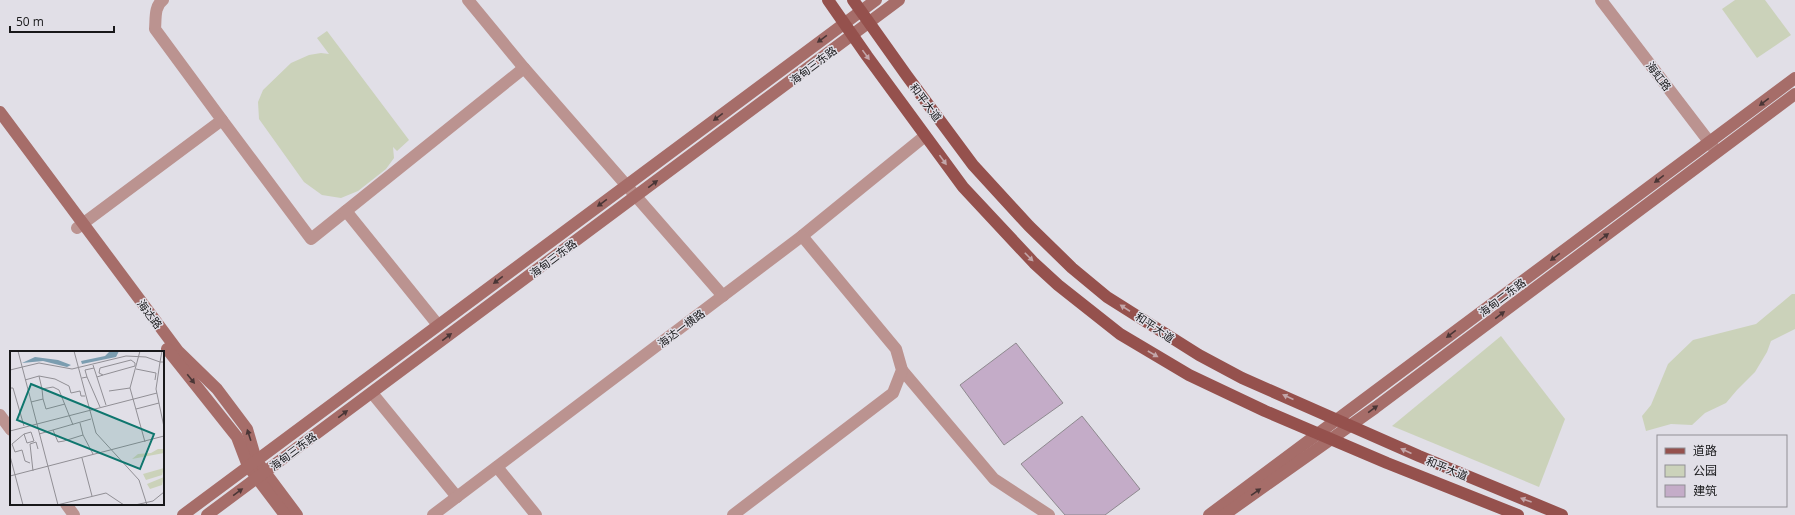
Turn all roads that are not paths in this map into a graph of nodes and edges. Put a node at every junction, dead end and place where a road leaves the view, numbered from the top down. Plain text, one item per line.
1 (468, 0) edge
2 (828, 0) edge
3 (853, 0) edge
4 (876, 0) edge
5 (899, 0) edge
6 (1601, 0) edge
7 (160, 1) edge
8 (861, 11) junction
9 (869, 23) junction
10 (844, 24) junction
11 (852, 36) junction
12 (524, 68) junction
13 (1795, 78) edge
14 (1795, 94) edge
15 (0, 112) edge
16 (222, 120) junction
17 (0, 123) edge
18 (925, 136) junction
19 (1713, 147) junction
20 (626, 186) junction
21 (636, 196) junction
22 (346, 211) junction
23 (80, 225) junction
24 (802, 236) junction
25 (723, 296) junction
26 (438, 325) junction
27 (902, 370) junction
28 (372, 393) junction
29 (0, 415) edge
30 (1336, 419) junction
31 (1350, 426) junction
32 (10, 429) edge
33 (1317, 433) junction
34 (1331, 439) junction
35 (252, 463) junction
36 (497, 467) junction
37 (261, 475) junction
38 (457, 497) junction
39 (67, 505) edge
40 (74, 515) edge
41 (183, 515) edge
42 (207, 515) edge
43 (285, 515) edge
44 (297, 515) edge
45 (433, 515) edge
46 (536, 515) edge
47 (733, 515) edge
48 (1048, 515) edge
49 (1209, 515) edge
50 (1224, 515) edge
51 (1518, 515) edge
52 (1562, 515) edge

1 - 12 street
2 - 10 main road, 和平大道
3 - 8 main road, 和平大道
4 - 8 main road
5 - 9 main road, 海甸三东路
6 - 19 street, 海虹路
7 - 16 street
8 - 9 main road, 和平大道
8 - 10 main road
9 - 11 main road, 海甸三东路
30 -> 9 main road, 和平大道
10 - 11 main road, 和平大道
10 -> 20 main road
11 -> 18 main road, 和平大道
21 -> 11 main road, 海甸三东路
12 - 20 street
12 - 22 street
13 -> 19 main road, 海甸二东路
14 - 19 main road, 海甸二东路
15 - 23 main road, 海达路
16 - 22 street
16 - 23 street
17 - 23 main road, 海达路
18 - 24 street, 海达一横路
18 -> 33 main road, 和平大道
19 -> 30 main road, 海甸二东路
31 -> 19 main road, 海甸二东路
20 - 21 street
20 -> 26 main road
21 - 25 street
28 -> 21 main road, 海甸三东路
22 - 26 street
23 - 35 main road, 海达路
24 - 25 street, 海达一横路
24 - 27 street
25 - 36 street, 海达一横路
26 - 35 main road
27 - 47 street
27 - 48 street
37 -> 28 main road, 海甸三东路
28 - 38 street
29 - 32 street
30 - 31 main road, 和平大道
30 - 33 main road, 海甸二东路
31 - 34 main road, 海甸二东路
52 -> 31 main road, 和平大道
33 - 34 main road, 和平大道
33 - 49 main road, 海甸二东路
50 -> 34 main road, 海甸二东路
34 - 51 main road, 和平大道
35 - 37 main road, 海达路
35 - 41 main road
36 - 38 street, 海达一横路
36 - 46 street
42 -> 37 main road, 海甸三东路
37 - 43 main road, 海达路
37 - 44 main road, 海达路
38 - 45 street, 海达一横路
39 - 40 street

